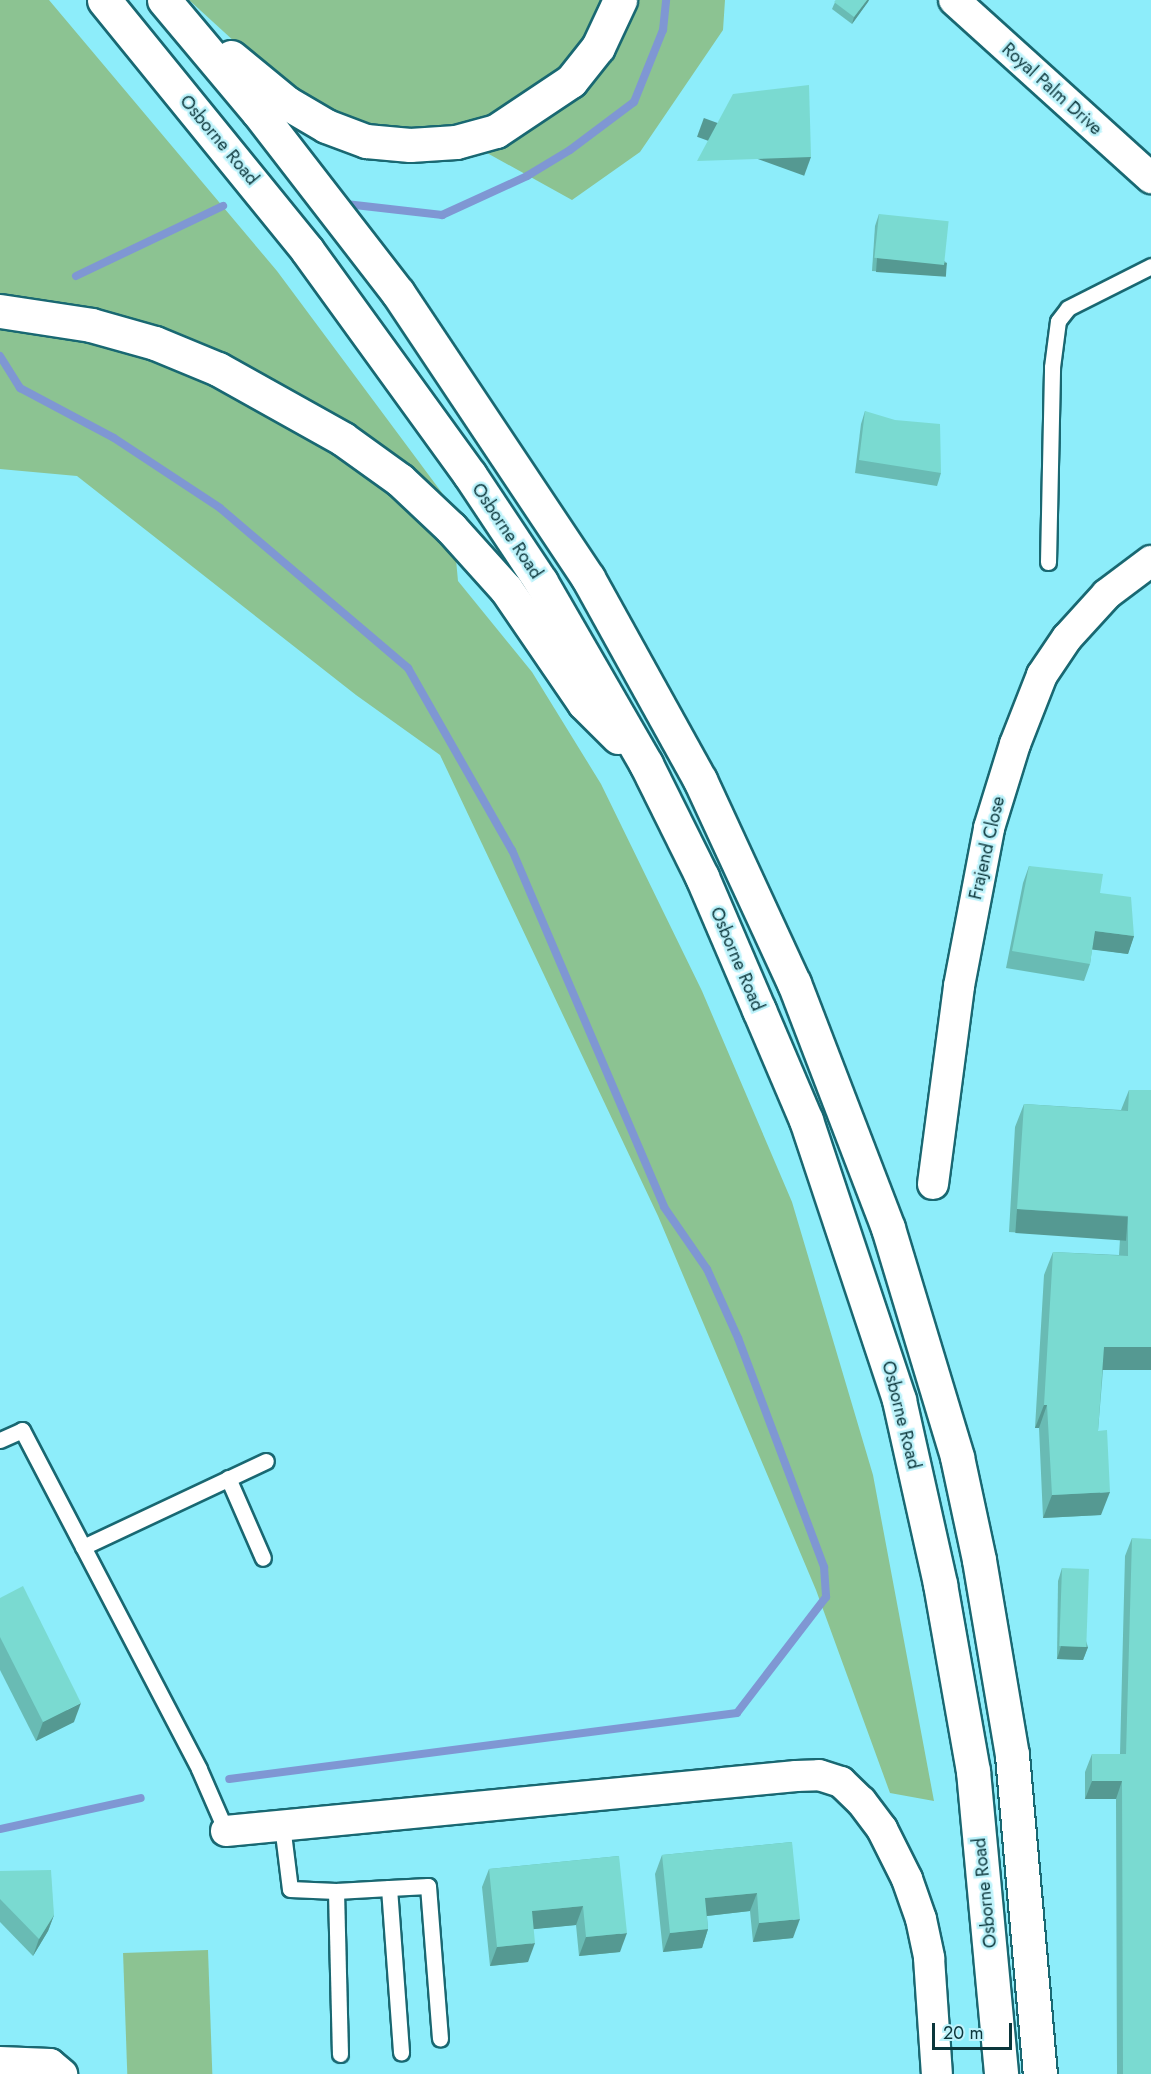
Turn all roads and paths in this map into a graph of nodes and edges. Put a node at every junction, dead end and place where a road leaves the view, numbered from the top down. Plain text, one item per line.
1 (104, 0) edge
2 (620, 0) edge
3 (954, 0) edge
4 (166, 3) edge
5 (1151, 178) edge
6 (1151, 266) edge
7 (0, 311) edge
8 (1151, 561) edge
9 (1048, 562) dead end
10 (646, 764) junction
11 (933, 1184) dead end
12 (0, 1440) edge
13 (266, 1461) dead end
14 (228, 1479) junction
15 (83, 1547) junction
16 (263, 1558) dead end
17 (282, 1825) junction
18 (226, 1831) joint
19 (389, 1888) junction
20 (336, 1891) junction
21 (440, 2039) dead end
22 (401, 2053) dead end
23 (340, 2054) dead end
24 (0, 2062) edge
25 (62, 2074) edge
26 (937, 2074) edge
27 (1001, 2074) edge
28 (1040, 2074) edge

1 - 10 main road, Osborne Road
2 - 4 main road
3 - 5 street, Royal Palm Drive
4 - 28 main road
6 - 9 lane
7 - 10 main road
8 - 11 street, Frajend Close
10 - 27 main road, Osborne Road
12 - 15 lane
13 - 14 lane
14 - 15 lane
14 - 16 lane
15 - 18 lane
17 - 18 street
17 - 20 lane
17 - 26 street
19 - 20 lane
19 - 21 lane
19 - 22 lane
20 - 23 lane
24 - 25 street

